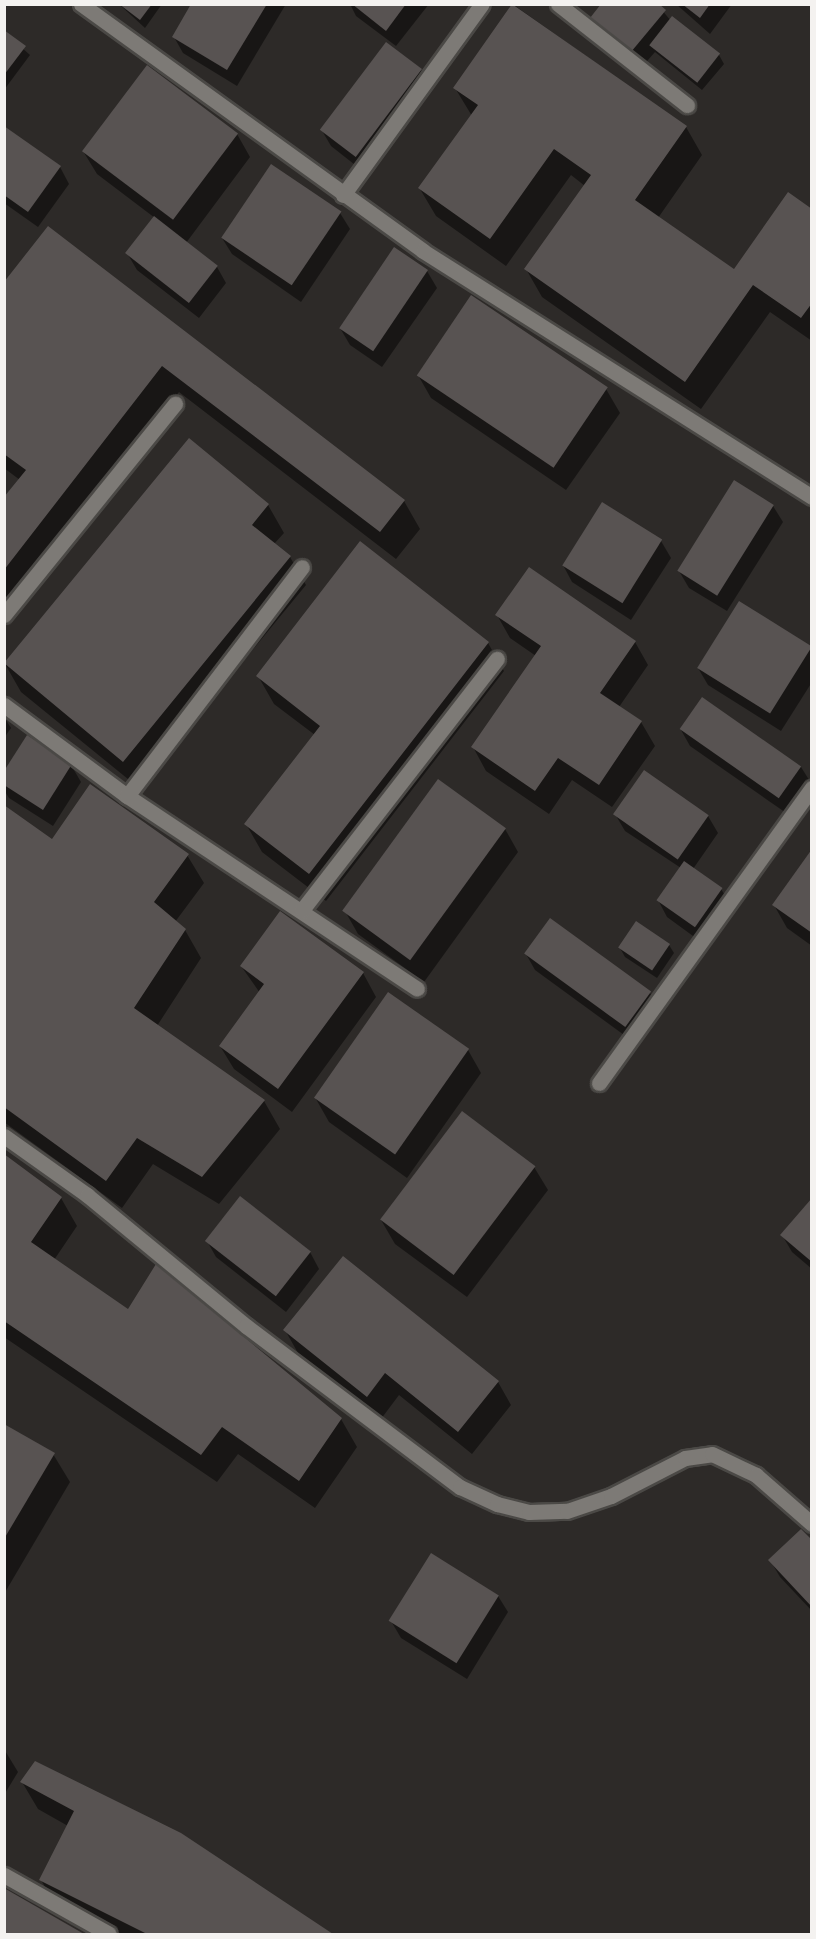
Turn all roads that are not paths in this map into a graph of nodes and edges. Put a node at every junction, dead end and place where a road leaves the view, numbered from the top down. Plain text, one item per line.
1 (81, 4) edge
2 (482, 4) edge
3 (558, 4) edge
4 (687, 105) dead end
5 (343, 195) junction
6 (175, 404) dead end
7 (812, 497) edge
8 (302, 567) dead end
9 (4, 615) edge
10 (497, 658) dead end
11 (4, 705) edge
12 (812, 789) edge
13 (127, 795) junction
14 (303, 910) junction
15 (417, 989) dead end
16 (598, 1083) dead end
17 (4, 1136) edge
18 (812, 1524) edge
19 (4, 1875) edge
20 (108, 1935) edge

1 - 5 street
2 - 5 street
3 - 4 street
5 - 7 street
6 - 9 street
8 - 13 street
10 - 14 street
11 - 13 street
12 - 16 street
13 - 14 street
14 - 15 street
17 - 18 street
19 - 20 street

